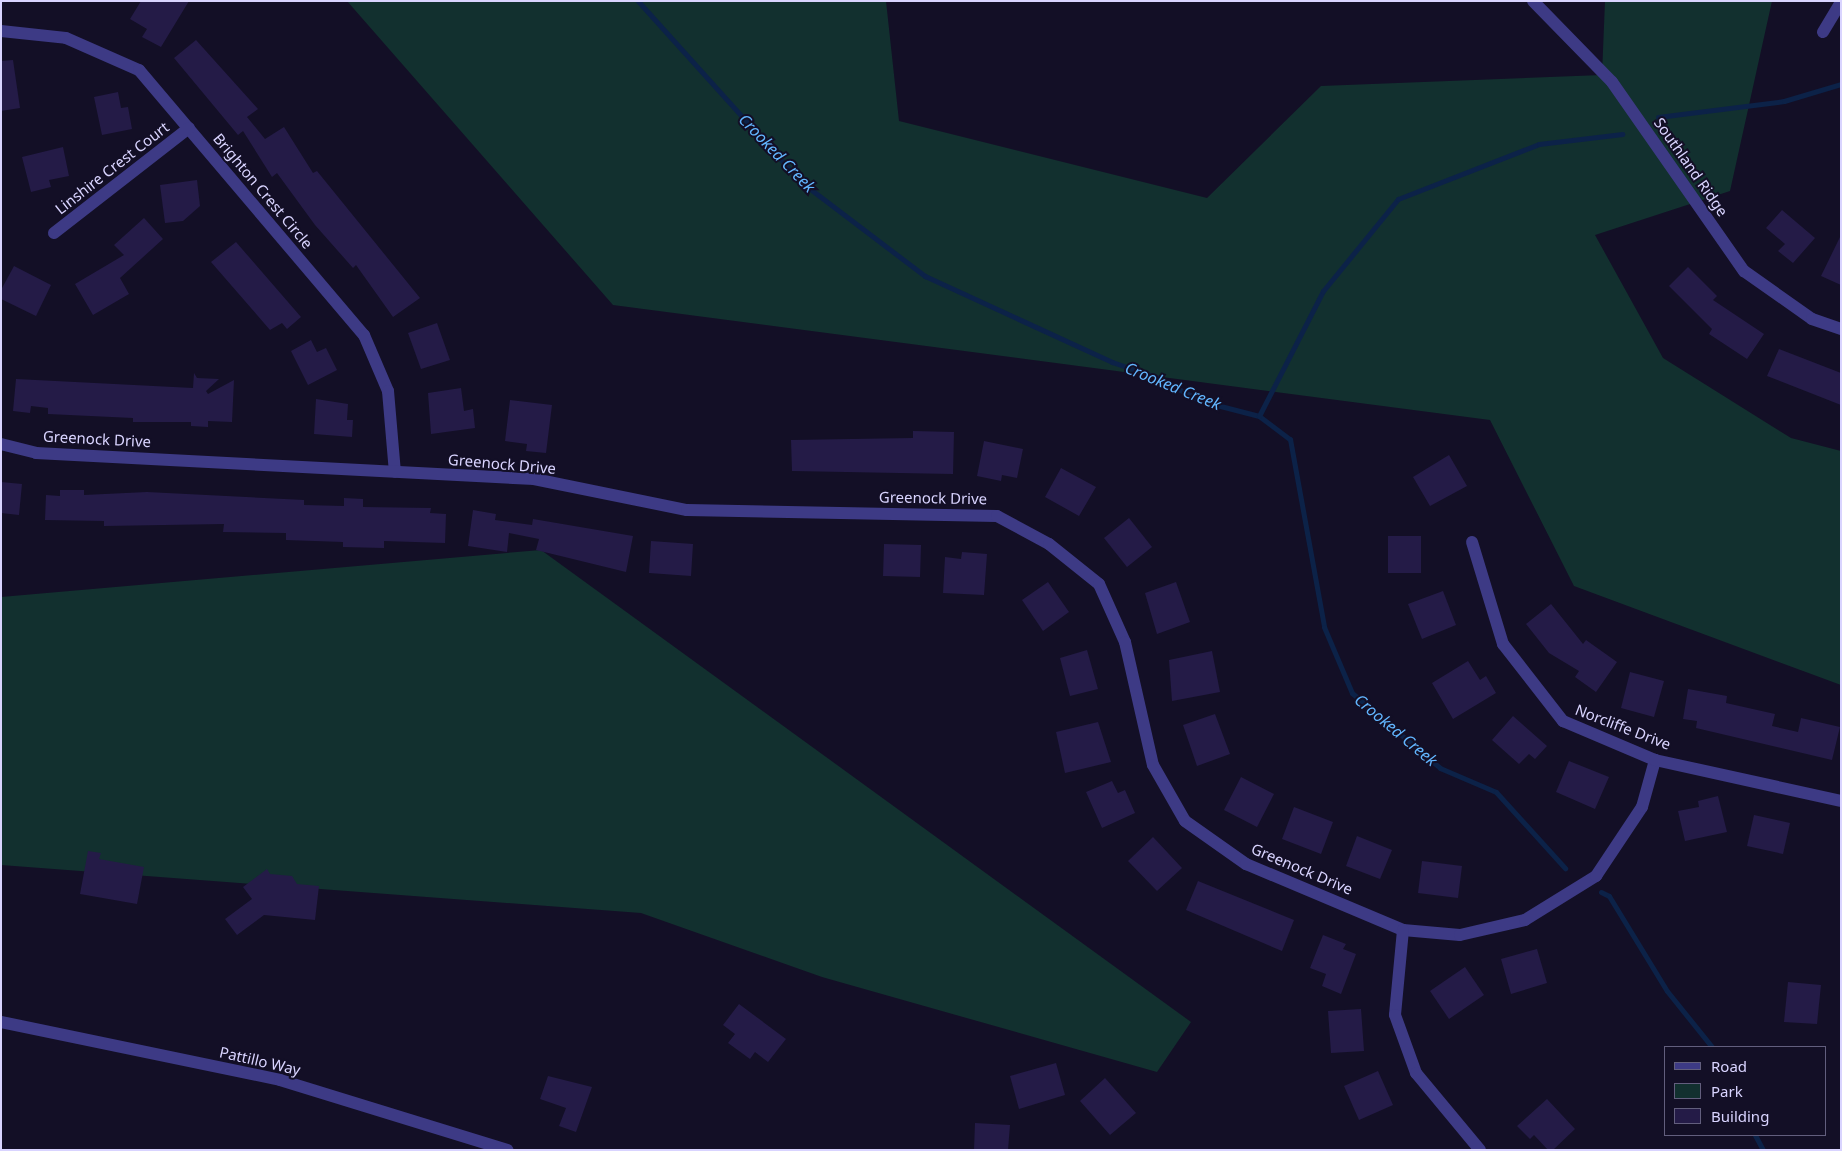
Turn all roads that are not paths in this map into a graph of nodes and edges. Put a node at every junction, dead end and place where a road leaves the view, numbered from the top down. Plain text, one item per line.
1 (1533, 1) edge
2 (1841, 2) edge
3 (1, 31) edge
4 (1823, 32) dead end
5 (189, 128) junction
6 (54, 233) dead end
7 (1841, 329) edge
8 (1, 444) edge
9 (395, 472) junction
10 (1472, 542) dead end
11 (1655, 760) junction
12 (1841, 801) edge
13 (1402, 930) junction
14 (1, 1022) edge
15 (507, 1150) edge
16 (1480, 1150) edge

1 - 7 street, Southland Ridge
2 - 4 street
3 - 5 street, Brighton Crest Circle
5 - 6 street, Linshire Crest Court
5 - 9 street, Brighton Crest Circle
8 - 9 street, Greenock Drive
9 - 13 street, Greenock Drive
10 - 11 street, Norcliffe Drive
11 - 12 street, Norcliffe Drive
11 - 13 street, Greenock Drive
13 - 16 street
14 - 15 street, Pattillo Way

